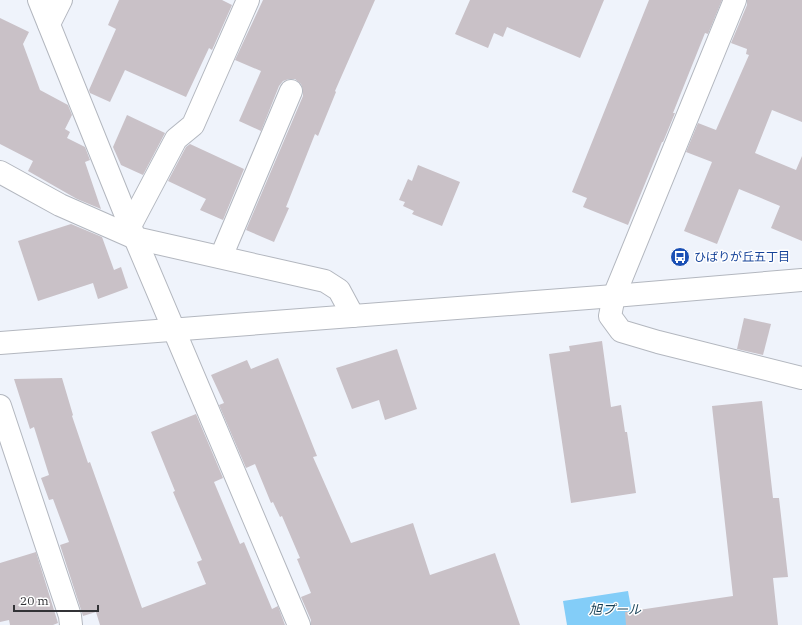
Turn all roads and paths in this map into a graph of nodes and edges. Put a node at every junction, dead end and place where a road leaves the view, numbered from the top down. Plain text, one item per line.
1 (39, 0) edge
2 (61, 0) edge
3 (248, 0) edge
4 (735, 0) edge
5 (49, 24) junction
6 (291, 91) dead end
7 (0, 172) edge
8 (133, 232) junction
9 (221, 257) junction
10 (802, 280) edge
11 (614, 296) junction
12 (353, 316) junction
13 (175, 329) junction
14 (0, 343) edge
15 (802, 378) edge
16 (0, 406) edge
17 (71, 625) edge
18 (298, 625) edge

1 - 5 street
2 - 5 street
3 - 8 street
4 - 11 street
5 - 8 street
6 - 9 street
7 - 8 street
8 - 9 street
8 - 13 street
9 - 12 street
10 - 11 street
11 - 12 street
11 - 15 street
12 - 13 street
13 - 14 street
13 - 18 street
16 - 17 street

